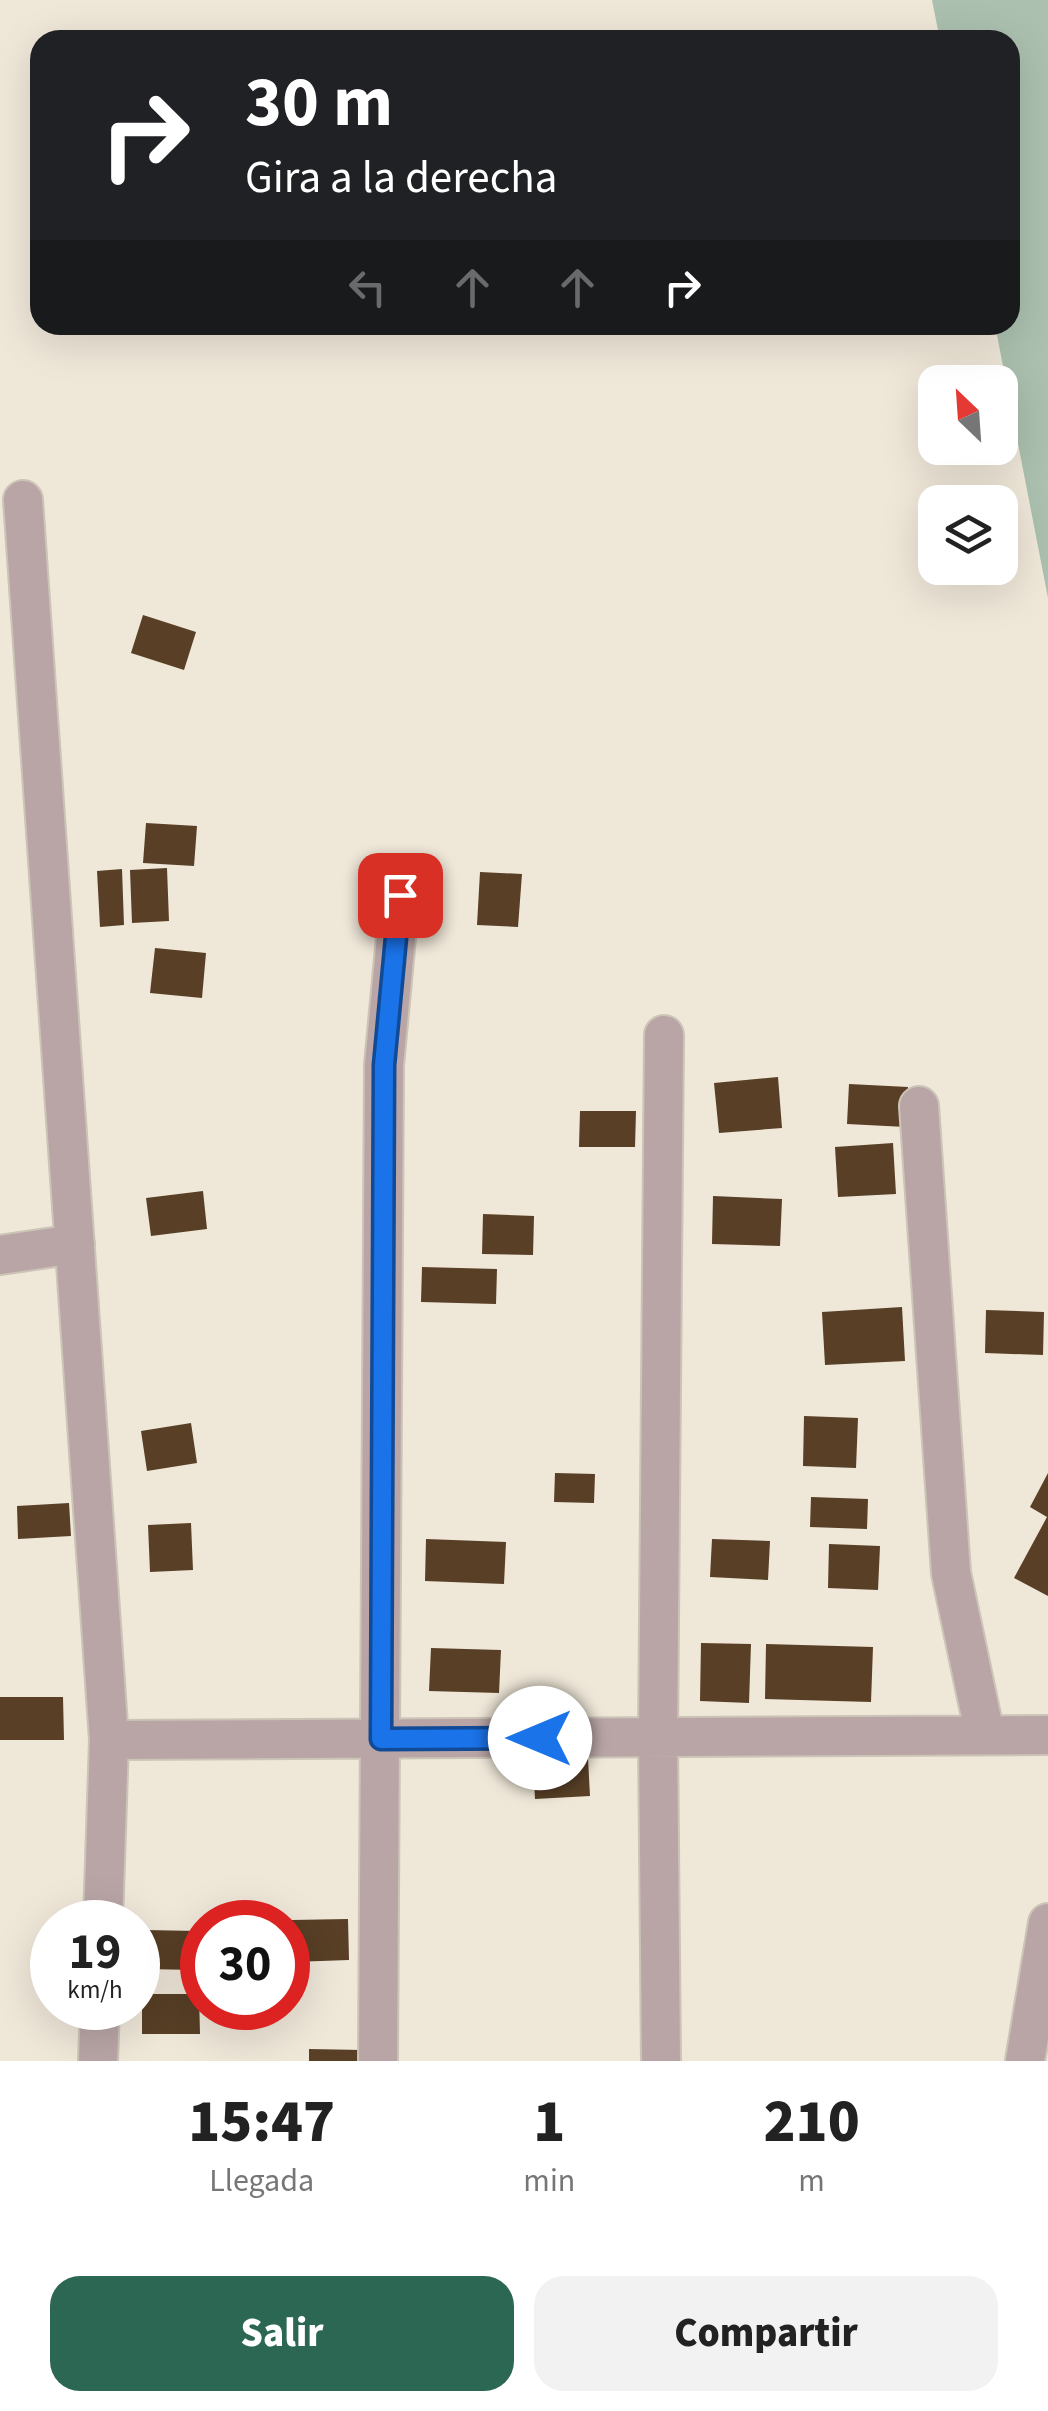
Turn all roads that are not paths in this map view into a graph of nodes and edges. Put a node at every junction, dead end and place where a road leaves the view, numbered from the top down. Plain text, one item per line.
1 (23, 500) dead end
2 (400, 895) dead end
3 (664, 1035) dead end
4 (919, 1106) dead end
5 (74, 1244) junction
6 (0, 1255) edge
7 (1048, 1735) edge
8 (985, 1736) junction
9 (658, 1738) junction
10 (381, 1739) junction
11 (109, 1740) junction
12 (104, 1900) edge
13 (1048, 1923) edge
14 (99, 2030) edge
15 (98, 2061) edge
16 (378, 2061) edge
17 (662, 2061) edge
18 (1024, 2061) edge

1 - 5 street
2 - 10 street
3 - 9 street
4 - 8 street
5 - 6 street
5 - 11 street
7 - 8 street
8 - 9 street
9 - 10 street
9 - 17 street
10 - 11 street
10 - 16 street
11 - 12 street
13 - 18 street
14 - 15 street

